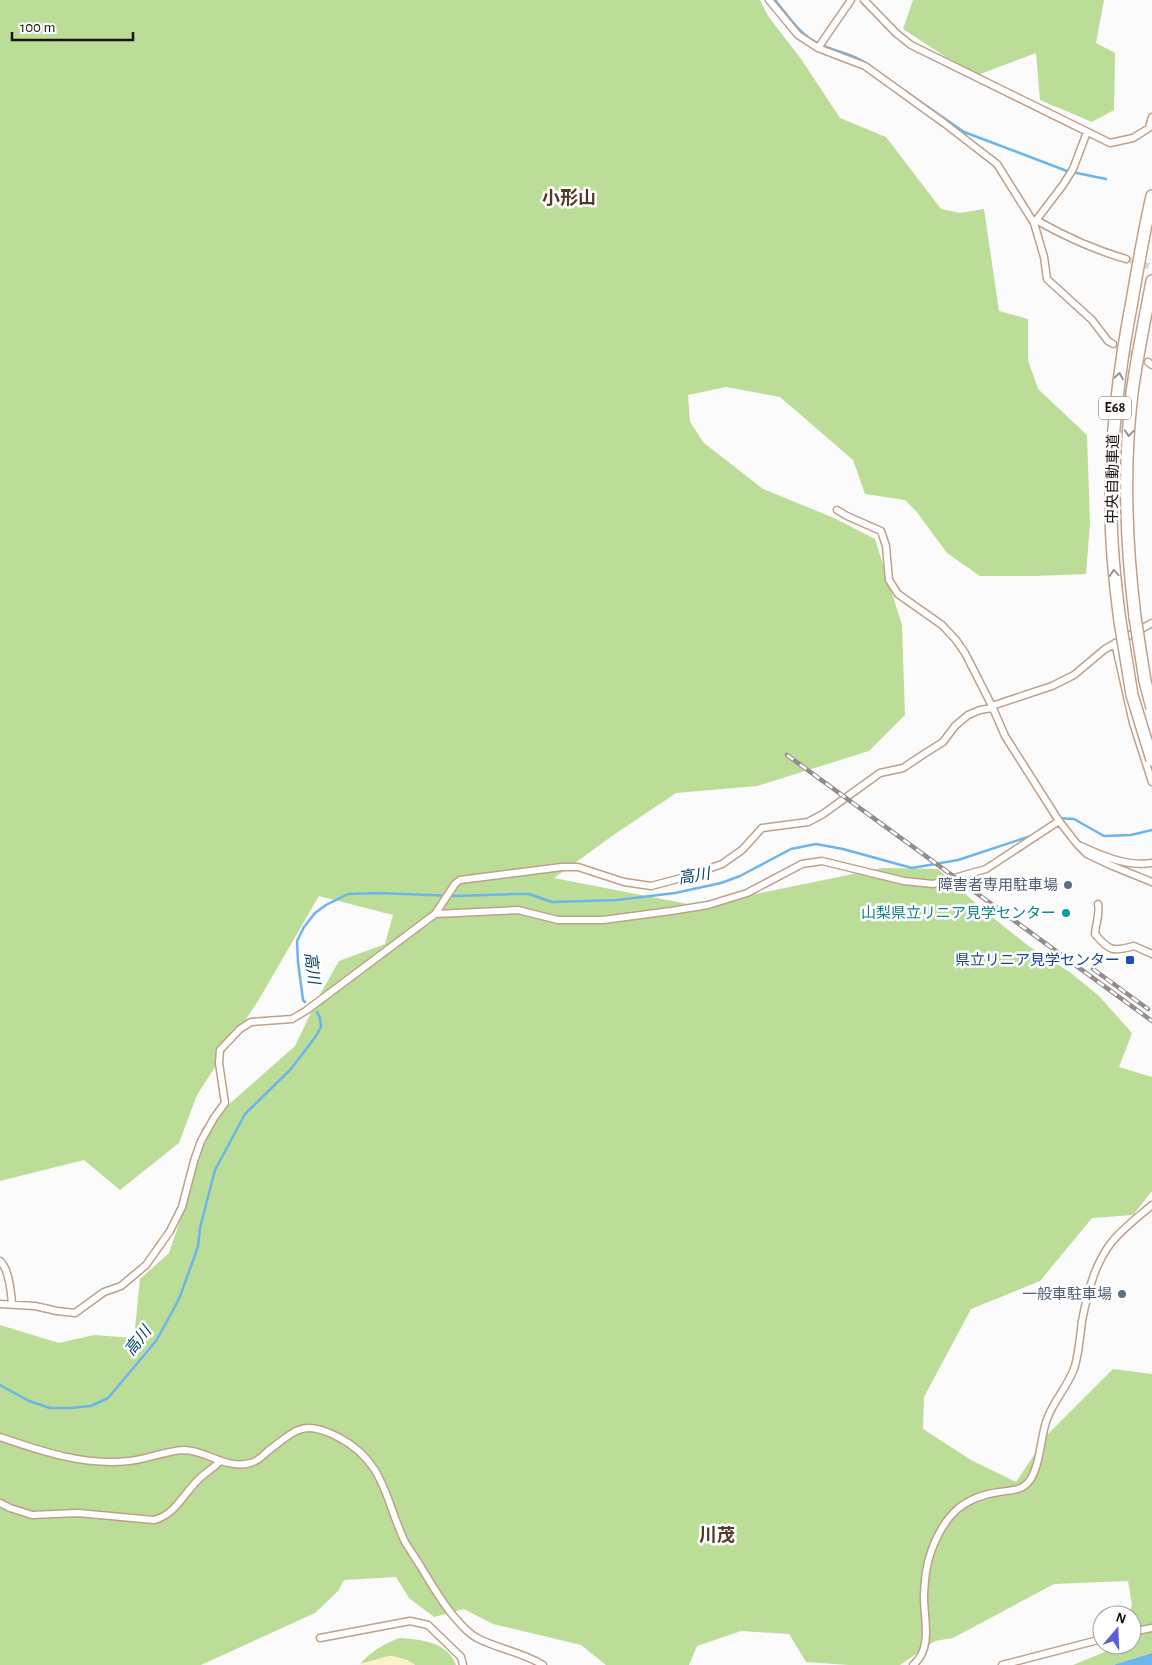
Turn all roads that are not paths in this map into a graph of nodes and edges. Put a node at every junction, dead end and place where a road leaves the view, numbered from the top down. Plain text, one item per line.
1 (769, 0) edge
2 (850, 0) edge
3 (864, 0) edge
4 (818, 48) junction
5 (1152, 117) edge
6 (1150, 129) edge
7 (1087, 132) junction
8 (1152, 196) edge
9 (1035, 221) junction
10 (1126, 259) tunnel mouth
11 (1152, 281) edge
12 (1113, 344) tunnel mouth
13 (837, 510) dead end
14 (1152, 623) edge
15 (1115, 644) junction
16 (992, 707) junction
17 (1152, 708) edge
18 (1152, 760) edge
19 (1152, 782) edge
20 (1059, 821) junction
21 (1077, 844) junction
22 (1152, 863) edge
23 (1152, 882) edge
24 (1098, 904) dead end
25 (435, 914) junction
26 (1152, 954) edge
27 (1152, 1205) edge
28 (0, 1261) edge
29 (0, 1304) edge
30 (12, 1304) junction
31 (0, 1437) edge
32 (220, 1461) junction
33 (0, 1503) edge
34 (320, 1638) dead end
35 (1092, 1642) edge
36 (463, 1665) edge
37 (543, 1665) edge
38 (913, 1665) edge
39 (1002, 1665) edge

1 - 4 street
2 - 4 street
3 - 7 street
4 - 9 street
5 - 6 street
6 - 7 street
7 - 9 street
18 -> 8 highway, 中央自動車道 / E68, bridge
9 - 10 street
9 - 12 street
11 -> 17 highway, 中央自動車道 / E68, bridge
13 - 16 street
14 - 15 street
15 - 16 street
15 - 19 street
16 - 20 street
16 - 25 street
20 - 21 street
20 - 25 street
21 - 22 street
21 - 23 street
24 - 26 street
25 - 30 street
27 - 38 street
28 - 30 street
29 - 30 street
31 - 32 street
32 - 33 street
32 - 37 street
34 - 36 street
35 - 39 street

